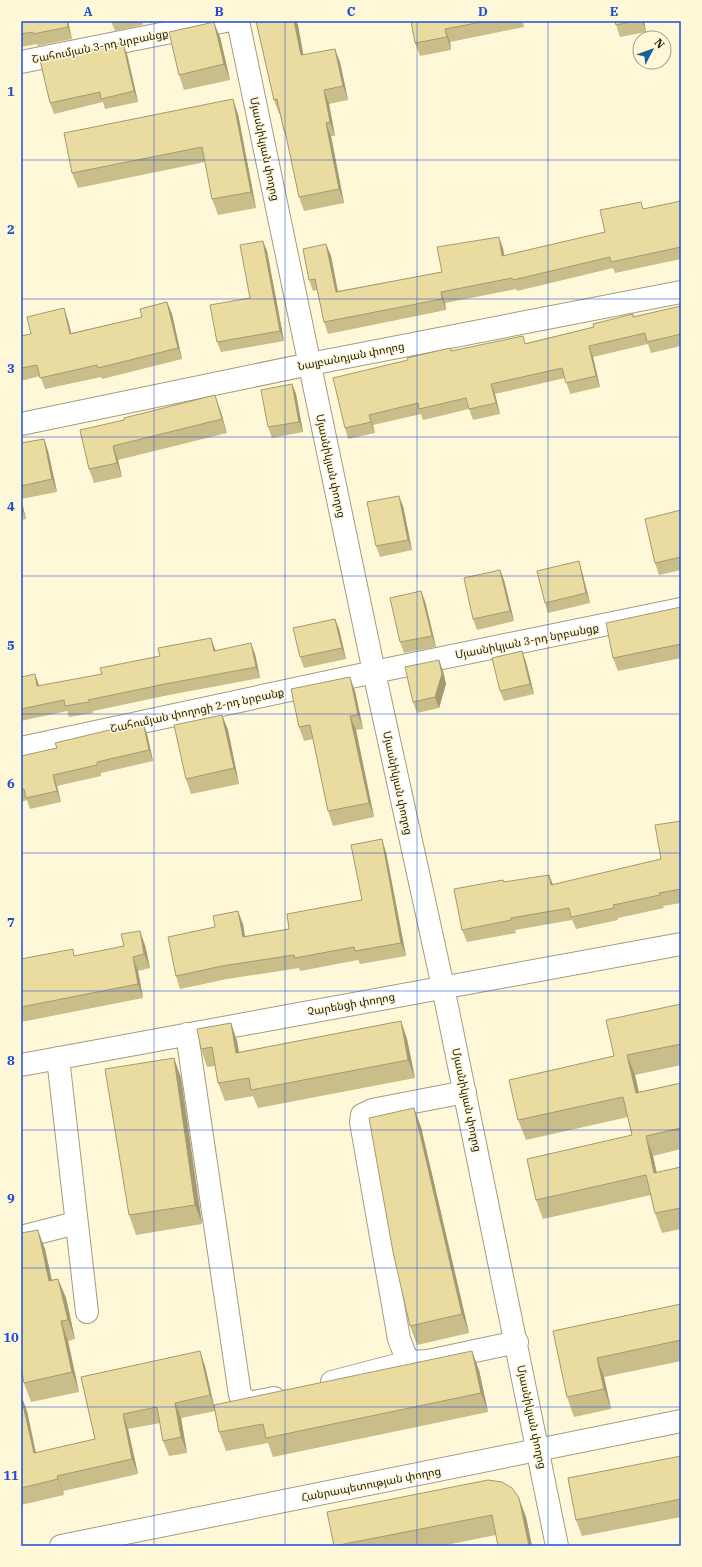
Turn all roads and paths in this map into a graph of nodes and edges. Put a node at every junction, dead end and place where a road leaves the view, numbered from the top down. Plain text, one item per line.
1 (226, 21) edge
2 (238, 21) edge
3 (21, 62) edge
4 (681, 292) edge
5 (310, 364) junction
6 (21, 424) edge
7 (681, 609) edge
8 (374, 672) junction
9 (21, 748) edge
10 (681, 944) edge
11 (443, 987) junction
12 (187, 1034) junction
13 (58, 1058) junction
14 (21, 1065) edge
15 (465, 1092) junction
16 (76, 1223) junction
17 (21, 1237) edge
18 (87, 1312) dead end
19 (517, 1342) junction
20 (408, 1362) junction
21 (312, 1388) edge
22 (290, 1394) edge
23 (681, 1421) edge
24 (539, 1450) junction
25 (61, 1546) edge
26 (557, 1546) edge

1 - 3 street, Շահումյան 3-րդ նրբանցք
2 - 5 street, Մյասնիկյան փողոց
4 - 5 street, Նալբանդյան փողոց
5 - 6 street, Նալբանդյան փողոց
5 - 8 street, Մյասնիկյան փողոց
7 - 8 street, Մյասնիկյան 3-րդ նրբանցք
8 - 9 street, Շահումյան փողոցի 2-րդ նրբանք
8 - 11 street, Մյասնիկյան փողոց
10 - 11 street, Չարենցի փողոց
11 - 12 street, Չարենցի փողոց
11 - 15 street, Մյասնիկյան փողոց
12 - 13 street, Չարենցի փողոց
12 - 22 street
13 - 14 street, Չարենցի փողոց
13 - 16 street
15 - 19 street, Մյասնիկյան փողոց
15 - 20 street
16 - 17 street
16 - 18 street
19 - 20 street
19 - 24 street, Մյասնիկյան փողոց
20 - 21 street
23 - 24 street, Հանրապետության փողոց
24 - 25 street, Հանրապետության փողոց
24 - 26 street, Մյասնիկյան փողոց

